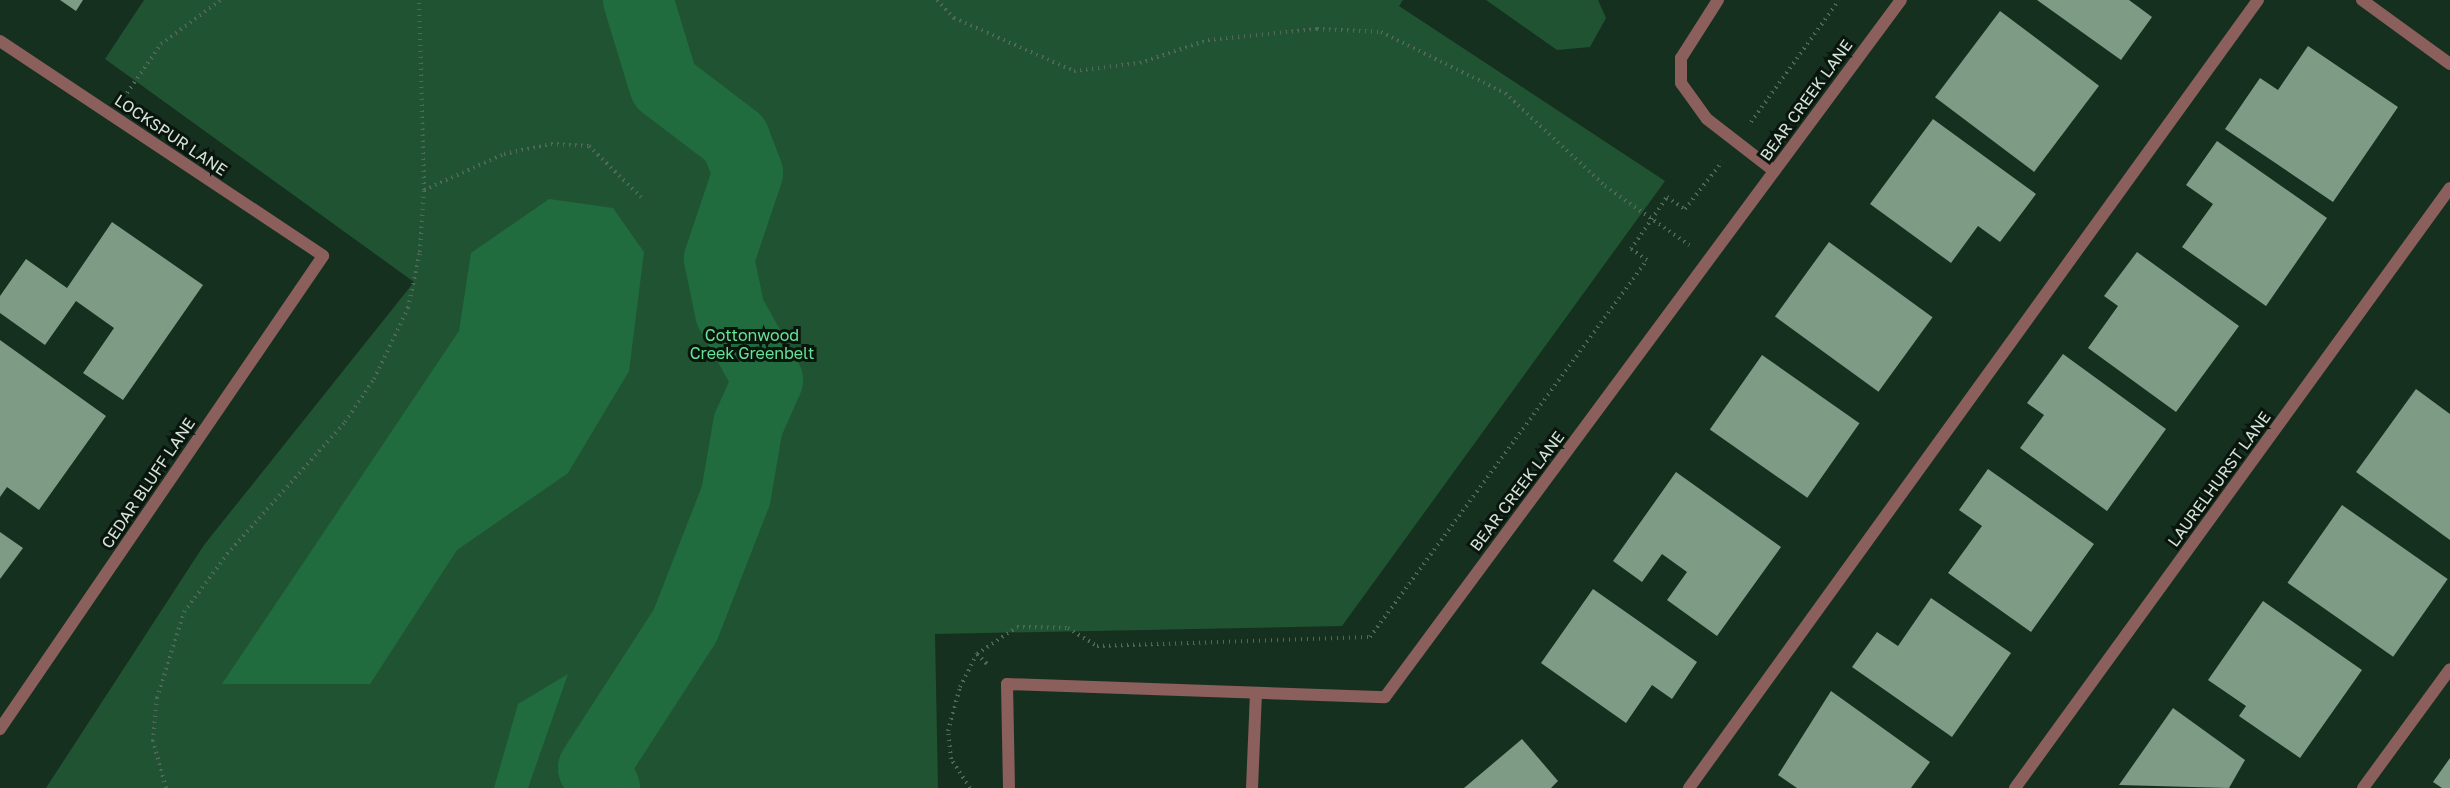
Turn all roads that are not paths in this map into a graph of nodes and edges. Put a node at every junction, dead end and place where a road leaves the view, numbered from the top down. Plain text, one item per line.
1 (1718, 0) edge
2 (1901, 0) edge
3 (2258, 0) edge
4 (2362, 0) edge
5 (0, 41) edge
6 (2450, 63) edge
7 (1774, 171) junction
8 (2450, 188) edge
9 (323, 256) joint
10 (2450, 669) edge
11 (1257, 693) junction
12 (0, 729) edge
13 (1009, 788) edge
14 (1252, 788) edge
15 (1689, 788) edge
16 (2015, 788) edge
17 (2364, 788) edge

1 - 7 street
2 - 7 street, BEAR CREEK LANE
3 - 15 street
4 - 6 street
5 - 9 street, LOCKSPUR LANE
7 - 11 street, BEAR CREEK LANE
8 - 16 street, LAURELHURST LANE
9 - 12 street, CEDAR BLUFF LANE
10 - 17 street
11 - 13 street, BEAR CREEK LANE
11 - 14 street

